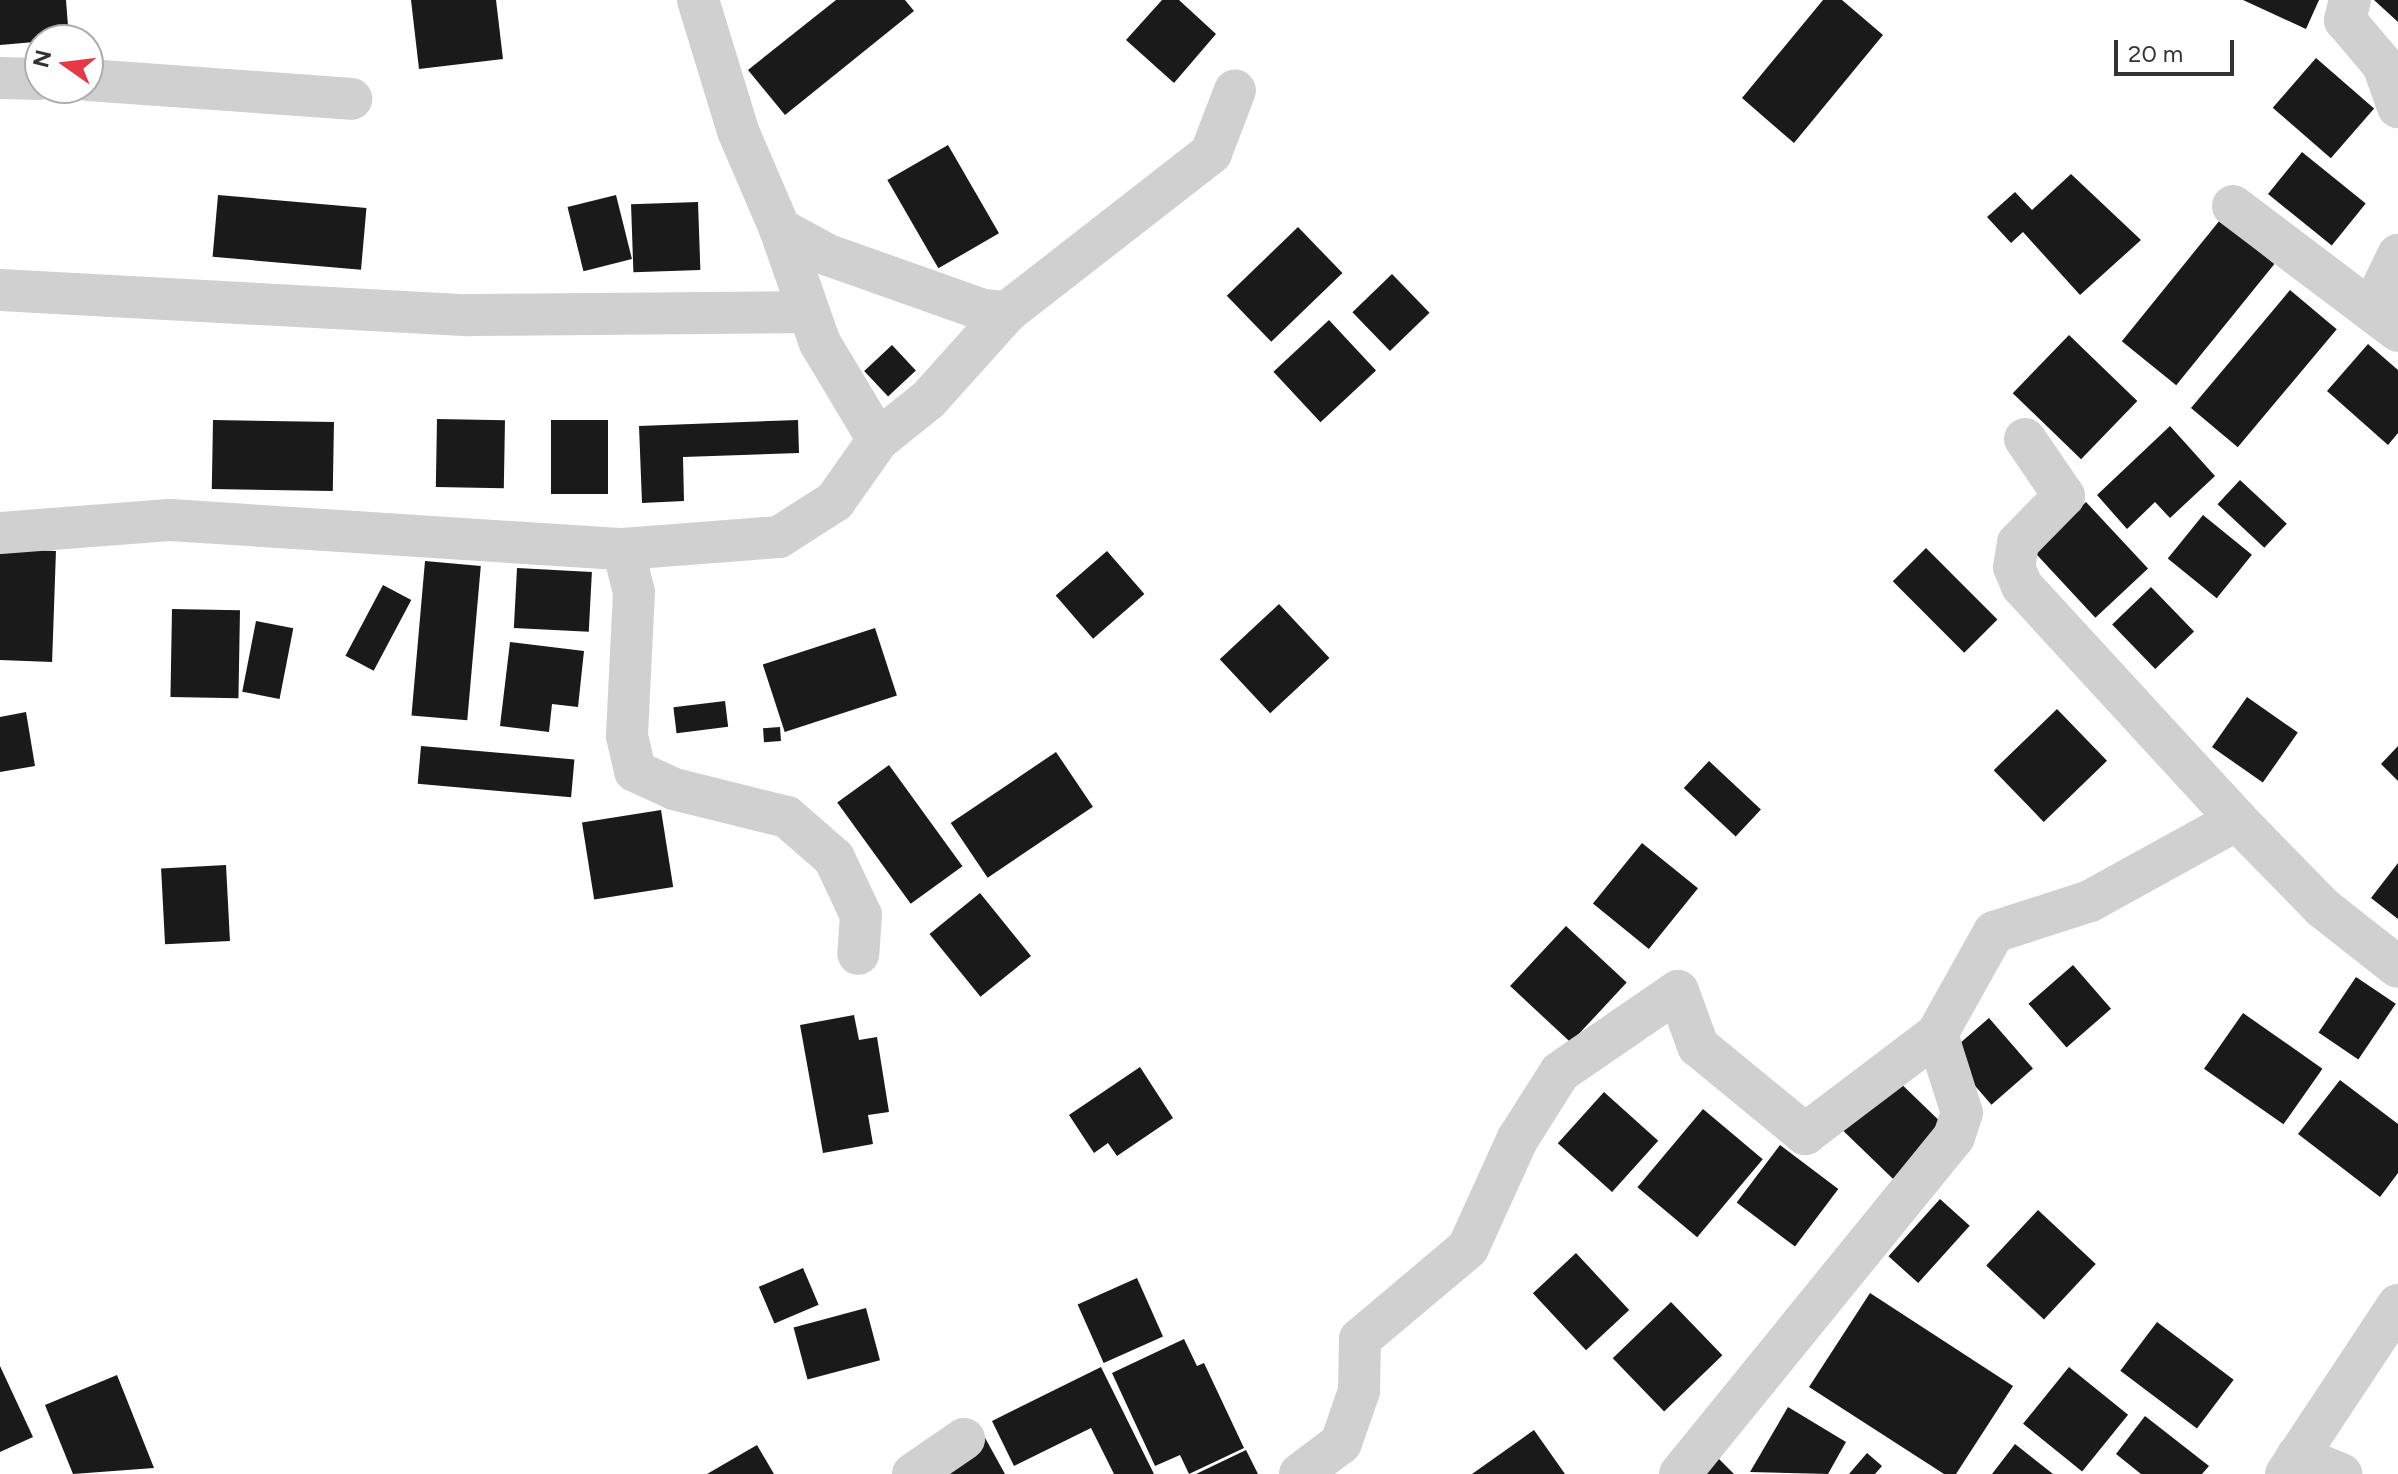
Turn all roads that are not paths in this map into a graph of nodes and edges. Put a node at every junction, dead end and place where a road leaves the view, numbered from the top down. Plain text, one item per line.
1 (698, 0) edge
2 (2350, 0) edge
3 (0, 78) edge
4 (24, 79) edge
5 (104, 81) edge
6 (1235, 90) dead end
7 (351, 99) dead end
8 (2398, 107) edge
9 (2233, 206) dead end
10 (780, 229) junction
11 (2398, 255) edge
12 (0, 290) edge
13 (806, 312) junction
14 (1007, 312) junction
15 (2385, 319) edge
16 (2025, 439) dead end
17 (878, 440) junction
18 (0, 533) edge
19 (623, 549) junction
20 (2237, 820) junction
21 (858, 954) dead end
22 (2398, 967) edge
23 (1937, 1034) junction
24 (2398, 1305) edge
25 (964, 1439) dead end
26 (2292, 1465) edge
27 (913, 1474) edge
28 (1300, 1474) edge
29 (1680, 1474) edge
30 (2341, 1474) edge

1 - 10 street
2 - 8 street
3 - 4 street
5 - 7 street
6 - 14 street
9 - 15 street
10 - 13 street
10 - 14 street
11 - 15 street
12 - 13 street
13 - 17 street
14 - 17 street
16 - 20 street
17 - 19 street
18 - 19 street
19 - 21 street
20 - 22 street
20 - 23 street
23 - 28 street
23 - 29 street
24 - 26 street
25 - 27 street
26 - 30 street

